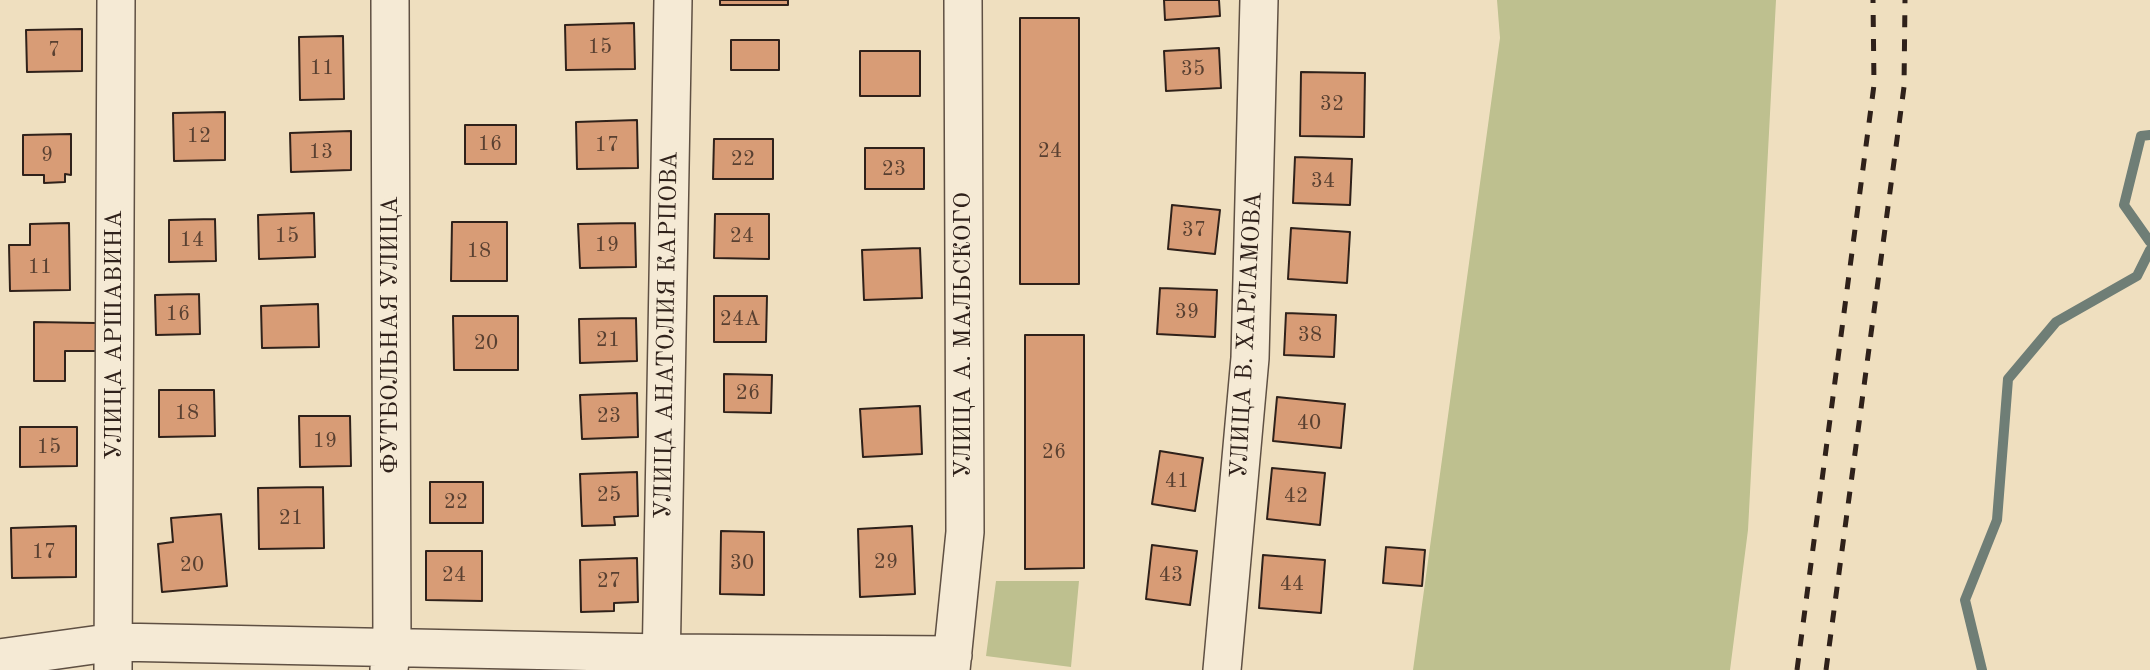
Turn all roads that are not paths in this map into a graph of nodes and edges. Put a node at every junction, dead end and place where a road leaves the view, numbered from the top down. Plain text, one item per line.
1 (116, 0) edge
2 (390, 0) edge
3 (673, 0) edge
4 (963, 0) edge
5 (1259, 0) edge
6 (114, 656) edge
7 (0, 658) edge
8 (391, 658) edge
9 (662, 662) edge
10 (952, 662) edge
11 (1222, 670) edge

1 - 6 street, УЛИЦА АРШАВИНА
2 - 8 street, ФУТБОЛЬНАЯ УЛИЦА
3 - 9 street, УЛИЦА АНАТОЛИЯ КАРПОВА
4 - 10 street, УЛИЦА А. МАЛЬСКОГО
5 - 11 street, УЛИЦА В. ХАРЛАМОВА
6 - 7 street
6 - 8 street
8 - 9 street
9 - 10 street

